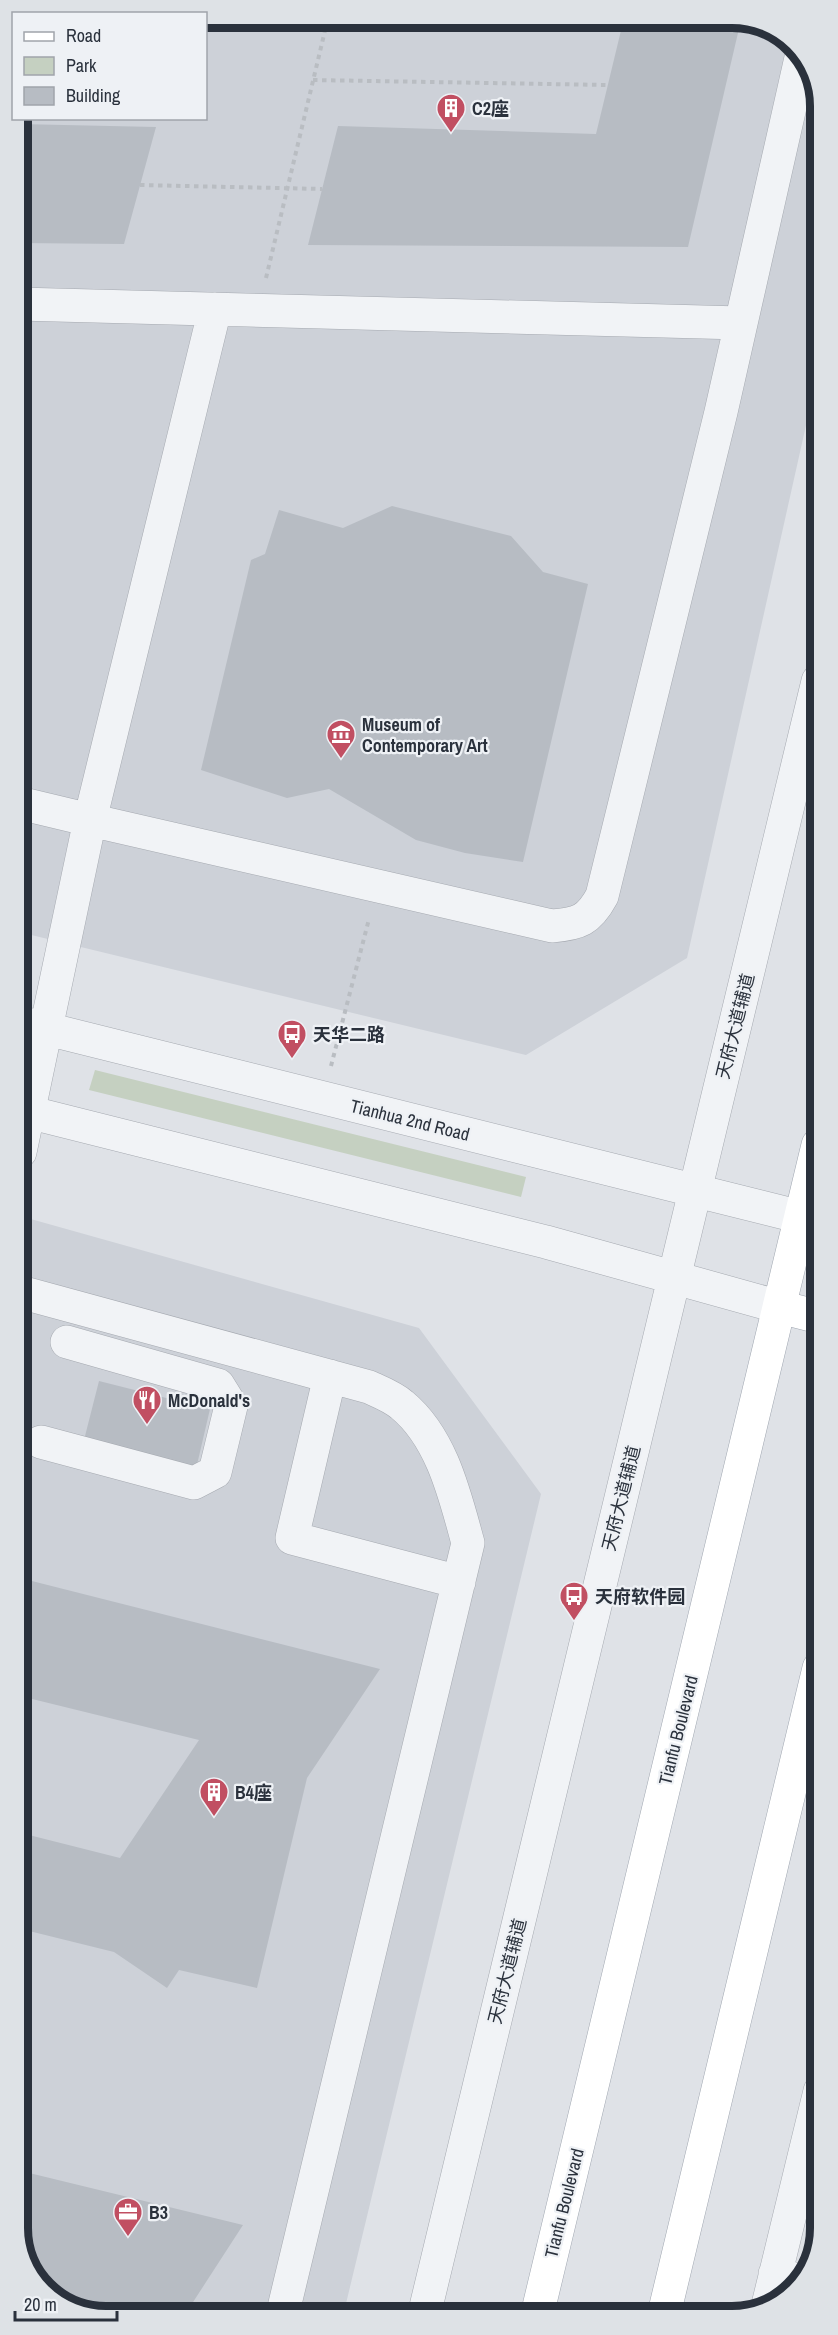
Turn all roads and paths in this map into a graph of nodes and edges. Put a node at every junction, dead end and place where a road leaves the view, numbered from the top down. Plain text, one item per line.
1 (325, 28) edge
2 (799, 68) edge
3 (313, 80) junction
4 (607, 86) dead end
5 (140, 185) dead end
6 (287, 188) junction
7 (322, 189) dead end
8 (29, 304) edge
9 (215, 309) junction
10 (258, 310) junction
11 (741, 323) junction
12 (810, 714) edge
13 (29, 805) edge
14 (90, 820) junction
15 (377, 886) junction
16 (33, 1025) edge
17 (29, 1068) edge
18 (323, 1098) junction
19 (29, 1112) edge
20 (695, 1191) junction
21 (810, 1219) edge
22 (674, 1277) junction
23 (28, 1294) edge
24 (780, 1307) junction
25 (810, 1315) edge
26 (67, 1342) dead end
27 (330, 1376) junction
28 (41, 1442) dead end
29 (459, 1582) junction
30 (810, 1706) edge
31 (810, 2151) edge
32 (789, 2277) edge
33 (780, 2290) edge
34 (284, 2306) edge
35 (426, 2306) edge
36 (539, 2306) edge
37 (666, 2306) edge

1 - 3 path
2 - 11 street
3 - 4 path
3 - 6 path
5 - 6 path, bridge
6 - 7 path, bridge
6 - 10 path
8 - 9 street
9 - 10 street
9 - 14 street
10 - 11 street
11 - 15 street
12 - 20 street, 天府大道辅道
13 - 14 street
14 - 15 street
14 - 16 street
15 - 18 path
16 - 17 street
16 - 18 street, Tianhua 2nd Road
18 - 20 street, Tianhua 2nd Road
19 - 22 street
20 - 21 street, Tianhua 2nd Road
20 - 22 street, 天府大道辅道
21 - 24 main road, Tianfu Boulevard
22 - 24 street
22 - 35 street, 天府大道辅道
23 - 27 street
24 - 25 main road
24 - 36 main road, Tianfu Boulevard
26 - 28 street
27 - 29 street
27 - 29 street
29 - 34 street
30 - 37 main road
31 - 32 street
32 - 33 street

